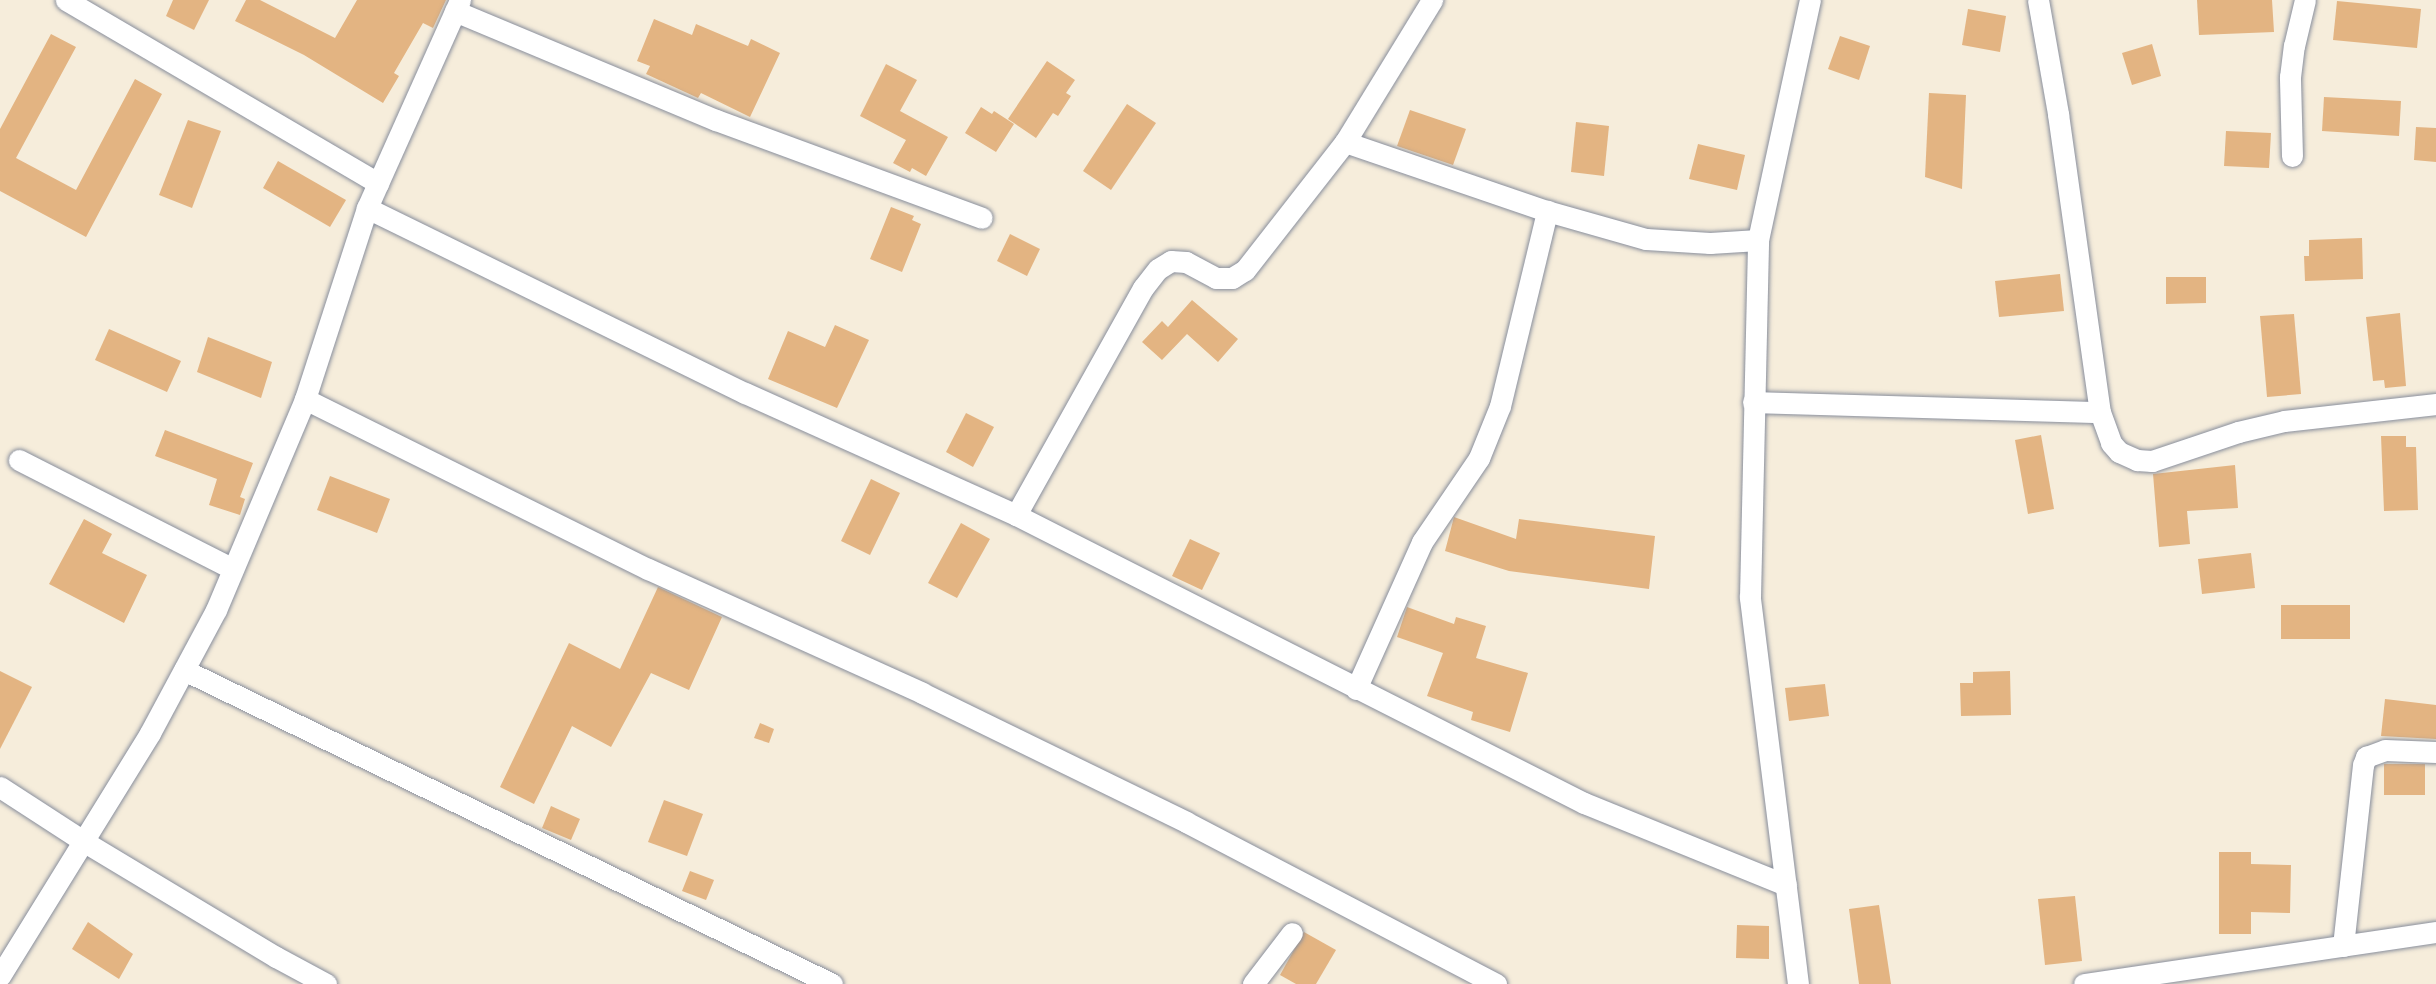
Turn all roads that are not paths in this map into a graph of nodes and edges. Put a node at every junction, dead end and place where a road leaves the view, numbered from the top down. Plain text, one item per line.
1 (66, 0) edge
2 (1432, 0) edge
3 (1810, 0) edge
4 (2038, 0) edge
5 (2305, 0) edge
6 (458, 5) edge
7 (1346, 142) junction
8 (2292, 156) dead end
9 (378, 183) junction
10 (367, 208) junction
11 (1547, 211) junction
12 (982, 218) dead end
13 (1758, 240) junction
14 (305, 399) junction
15 (1752, 402) junction
16 (2436, 404) edge
17 (2100, 412) junction
18 (19, 460) dead end
19 (1016, 516) junction
20 (233, 569) junction
21 (184, 670) junction
22 (1356, 689) junction
23 (2436, 752) edge
24 (0, 787) edge
25 (83, 841) junction
26 (1786, 885) junction
27 (2436, 932) edge
28 (1292, 933) dead end
29 (2343, 946) junction
30 (0, 976) edge
31 (326, 984) edge
32 (832, 984) edge
33 (1253, 984) edge
34 (1496, 984) edge
35 (1798, 984) edge
36 (2084, 984) edge

1 - 9 street
2 - 7 street
3 - 13 street
4 - 17 street
5 - 8 street
6 - 9 street
6 - 12 street
7 - 11 street
7 - 19 street
9 - 10 street
10 - 14 street
10 - 19 street
11 - 13 street
11 - 22 street
13 - 15 street
14 - 20 street
14 - 34 street
15 - 17 street
15 - 26 street
16 - 17 street
18 - 20 street
19 - 22 street
20 - 21 street
21 - 25 street
21 - 32 street
22 - 26 street
23 - 29 street
24 - 25 street
25 - 30 street
25 - 31 street
26 - 35 street
27 - 29 street
28 - 33 street
29 - 36 street

